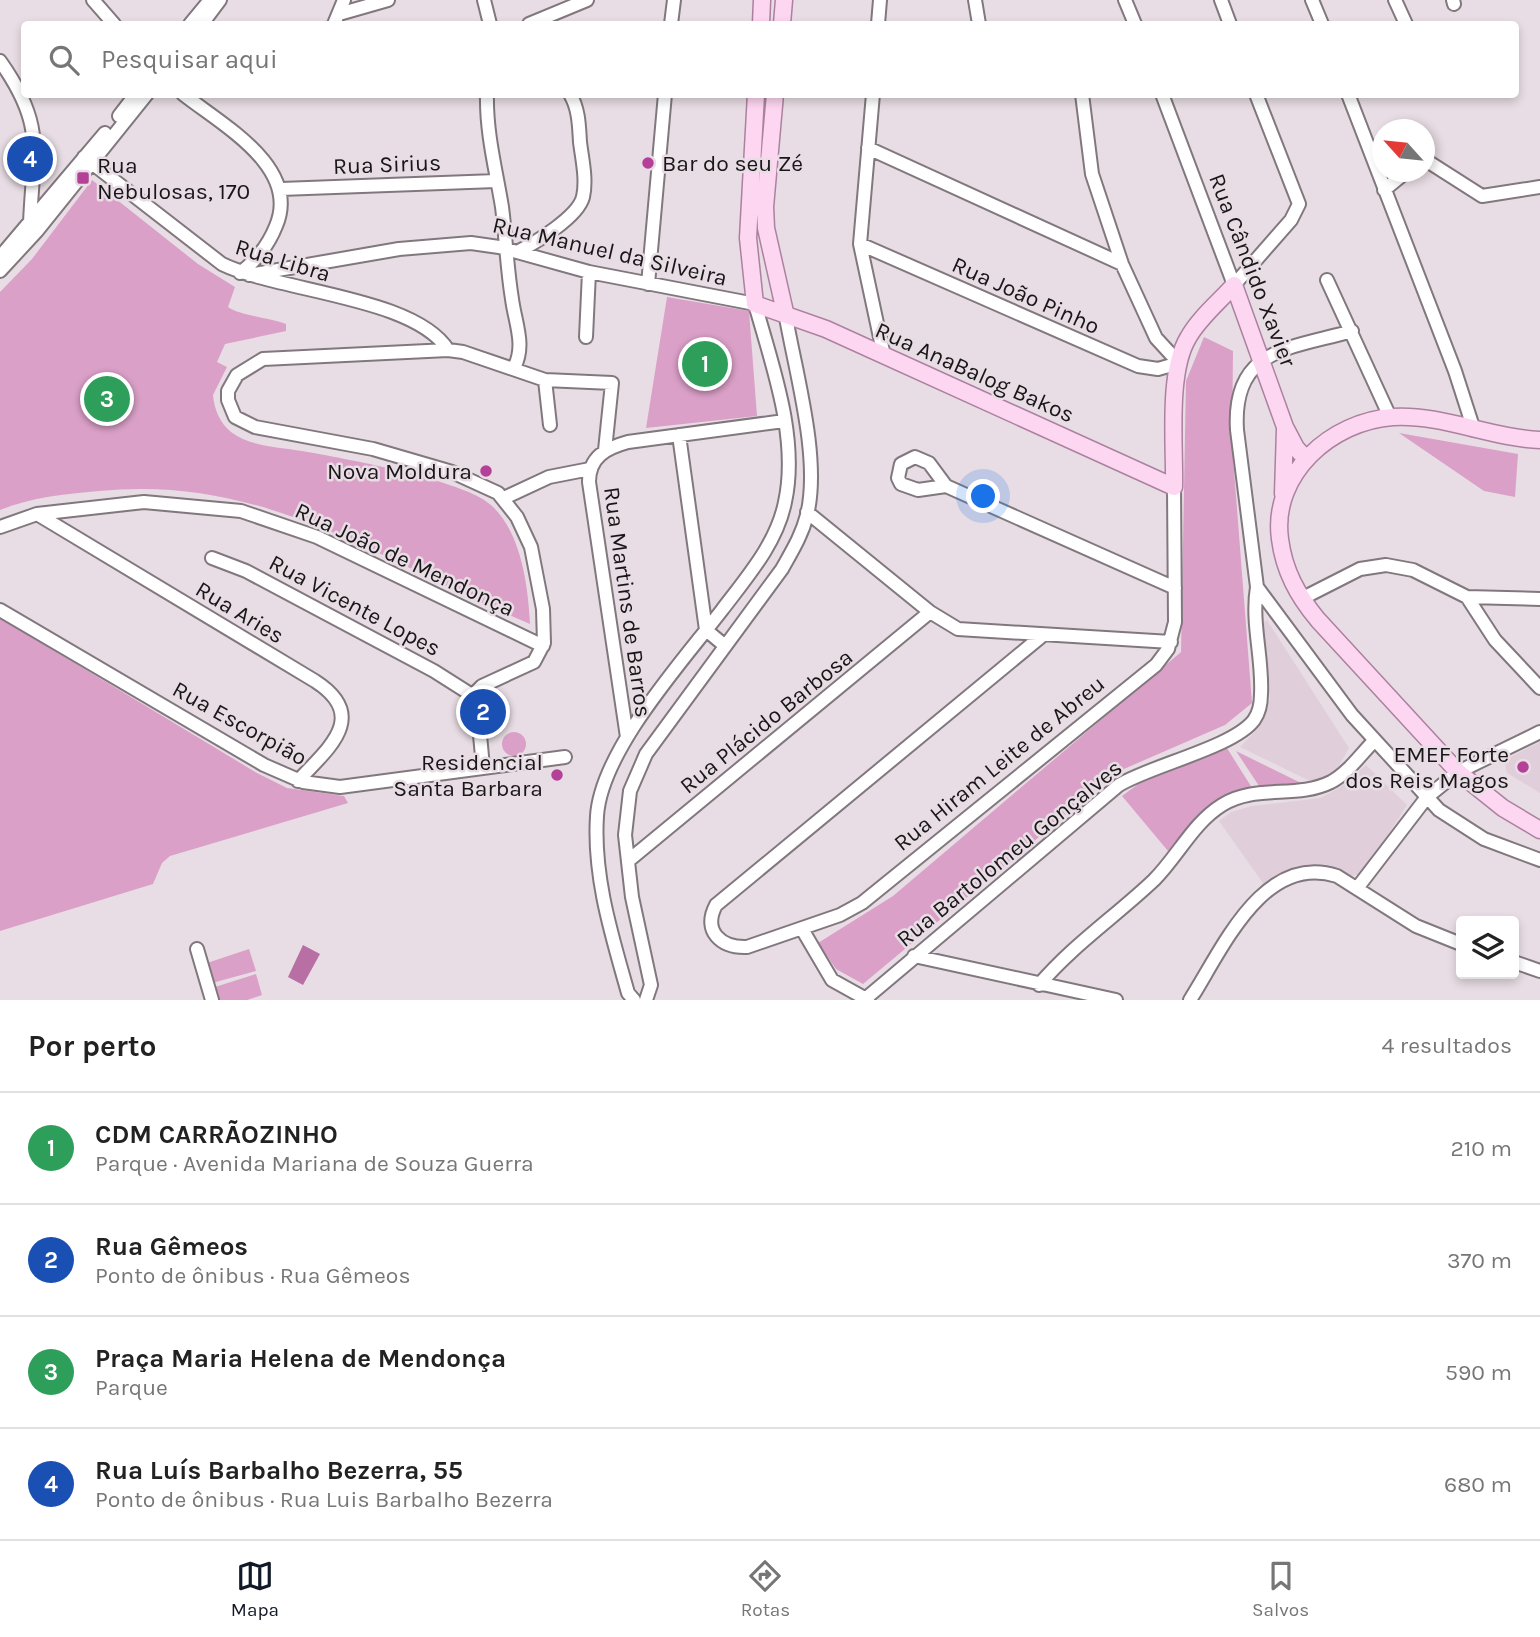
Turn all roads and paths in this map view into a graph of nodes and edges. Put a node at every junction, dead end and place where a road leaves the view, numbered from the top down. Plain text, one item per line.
1 (93, 0) edge
2 (210, 0) edge
3 (220, 0) edge
4 (344, 0) edge
5 (388, 0) edge
6 (484, 0) edge
7 (587, 0) edge
8 (674, 0) edge
9 (762, 0) edge
10 (784, 0) edge
11 (880, 0) edge
12 (975, 0) edge
13 (1125, 0) edge
14 (1221, 0) edge
15 (1312, 0) edge
16 (1395, 0) edge
17 (336, 19) edge
18 (111, 21) edge
19 (192, 21) edge
20 (204, 21) edge
21 (489, 21) edge
22 (536, 21) edge
23 (671, 21) edge
24 (761, 21) edge
25 (782, 21) edge
26 (878, 21) edge
27 (978, 21) edge
28 (1134, 21) edge
29 (1229, 21) edge
30 (1321, 21) edge
31 (1405, 21) edge
32 (0, 61) edge
33 (21, 91) edge
34 (24, 98) edge
35 (133, 98) edge
36 (143, 98) edge
37 (188, 98) edge
38 (487, 98) edge
39 (572, 98) edge
40 (665, 98) edge
41 (756, 98) edge
42 (775, 98) edge
43 (873, 98) edge
44 (1082, 98) edge
45 (1164, 98) edge
46 (1258, 98) edge
47 (1350, 98) edge
48 (868, 148) junction
49 (88, 160) junction
50 (1435, 166) edge
51 (32, 179) junction
52 (496, 181) junction
53 (1394, 182) edge
54 (1540, 187) edge
55 (281, 189) junction
56 (1384, 190) junction
57 (51, 205) junction
58 (33, 228) junction
59 (860, 244) junction
60 (512, 251) junction
61 (0, 257) edge
62 (1122, 264) junction
63 (0, 271) edge
64 (589, 272) junction
65 (244, 274) junction
66 (1327, 280) dead end
67 (648, 284) junction
68 (1234, 285) junction
69 (755, 304) junction
70 (785, 313) junction
71 (1352, 331) junction
72 (586, 338) dead end
73 (448, 350) junction
74 (884, 356) junction
75 (1263, 358) junction
76 (1179, 363) junction
77 (521, 371) junction
78 (545, 380) junction
79 (1390, 417) junction
80 (784, 421) junction
81 (550, 425) dead end
82 (1285, 427) junction
83 (1474, 430) junction
84 (680, 435) junction
85 (1540, 440) edge
86 (605, 450) junction
87 (1306, 459) junction
88 (590, 469) junction
89 (946, 486) dead end
90 (1174, 487) junction
91 (503, 499) junction
92 (1282, 504) junction
93 (807, 512) junction
94 (37, 514) junction
95 (0, 527) edge
96 (212, 558) dead end
97 (1257, 587) junction
98 (1175, 588) junction
99 (1467, 597) junction
100 (1301, 599) junction
101 (1540, 599) edge
102 (0, 610) edge
103 (930, 612) junction
104 (706, 631) junction
105 (1043, 635) junction
106 (1171, 642) junction
107 (724, 645) junction
108 (543, 646) junction
109 (1540, 688) edge
110 (475, 697) junction
111 (1540, 732) edge
112 (627, 737) junction
113 (1374, 741) junction
114 (565, 757) dead end
115 (483, 767) junction
116 (1458, 772) junction
117 (298, 780) junction
118 (1427, 797) junction
119 (1540, 830) edge
120 (1540, 860) edge
121 (628, 861) junction
122 (1358, 887) junction
123 (802, 929) junction
124 (1456, 942) edge
125 (197, 948) dead end
126 (914, 956) junction
127 (1519, 964) edge
128 (1540, 971) edge
129 (1040, 985) junction
130 (867, 999) edge
131 (212, 1000) edge
132 (634, 1000) edge
133 (646, 1000) edge
134 (1116, 1000) edge
135 (1190, 1000) edge

1 - 18 street
2 - 19 street
3 - 20 street
4 - 17 street
5 - 17 street
6 - 21 street
7 - 22 street
8 - 23 street
9 - 24 main road
10 - 25 main road
11 - 26 street
12 - 27 street
13 - 28 street
14 - 29 street
15 - 30 street
16 - 31 street
32 - 33 street
34 - 51 street
35 - 49 street
36 - 49 street
37 - 55 street
38 - 52 street
39 - 60 street
40 - 67 street
41 - 69 main road
42 - 70 main road
43 - 48 street
44 - 62 street
45 - 68 street, Rua Cândido Xavier
46 - 68 street
47 - 56 street
48 - 59 street
48 - 62 street
49 - 57 street
49 - 65 street, Rua Libra
50 - 54 street
51 - 57 street
51 - 58 street
52 - 55 street, Rua Sirius
52 - 60 street
53 - 56 street
55 - 65 street
56 - 83 street
57 - 58 street
58 - 61 street
58 - 63 street
59 - 74 street
59 - 76 street, Rua João Pinho
60 - 64 street, Rua Manuel da Silveira
60 - 65 street, Rua Manuel da Silveira
60 - 77 street
62 - 76 street
64 - 67 street, Rua Manuel da Silveira
64 - 72 street
65 - 73 street, Rua Libra
66 - 71 street
67 - 69 street, Rua Manuel da Silveira
68 - 75 main road, Rua Cândido Xavier
68 - 76 main road
69 - 70 main road, Rua AnaBalog Bakos
69 - 80 street
70 - 74 main road, Rua AnaBalog Bakos
70 - 93 street
71 - 75 street
71 - 79 street
73 - 77 street
73 - 91 street
74 - 90 main road, Rua AnaBalog Bakos
75 - 82 main road, Rua Cândido Xavier
75 - 97 street, Rua Bartolomeu Gonçalves
76 - 90 main road
77 - 78 street
78 - 81 street
78 - 86 street
79 - 83 main road
79 - 87 main road
80 - 84 street
80 - 104 street
82 - 87 main road, Rua Cândido Xavier
82 - 92 main road
83 - 85 main road
84 - 86 street
84 - 104 street
86 - 88 street, Rua Martins de Barros
87 - 92 main road
88 - 91 street
88 - 112 street, Rua Martins de Barros
89 - 98 street
90 - 98 street
91 - 108 street
92 - 100 main road
93 - 103 street
93 - 107 street
94 - 95 street, Rua João de Mendonça
94 - 108 street, Rua João de Mendonça
94 - 117 street, Rua Aries
96 - 110 street, Rua Vicente Lopes
97 - 113 street
97 - 126 street, Rua Bartolomeu Gonçalves
98 - 106 street
99 - 100 street
99 - 101 street
99 - 109 street
100 - 116 main road
102 - 117 street, Rua Escorpião
103 - 105 street
103 - 121 street, Rua Plácido Barbosa
104 - 107 street
104 - 112 street
105 - 106 street
105 - 123 street, Rua Hiram Leite de Abreu
106 - 123 street, Rua Hiram Leite de Abreu
107 - 121 street
108 - 110 street
110 - 115 street
111 - 116 street
112 - 132 street
113 - 118 street
113 - 129 street
114 - 115 street, Rua Escorpião
115 - 117 street, Rua Escorpião
116 - 118 street
116 - 119 main road
118 - 120 street
118 - 122 street
121 - 133 street
122 - 124 street
122 - 135 street
123 - 130 street
125 - 131 street
126 - 129 street
126 - 130 street, Rua Bartolomeu Gonçalves
127 - 128 street
129 - 134 street

